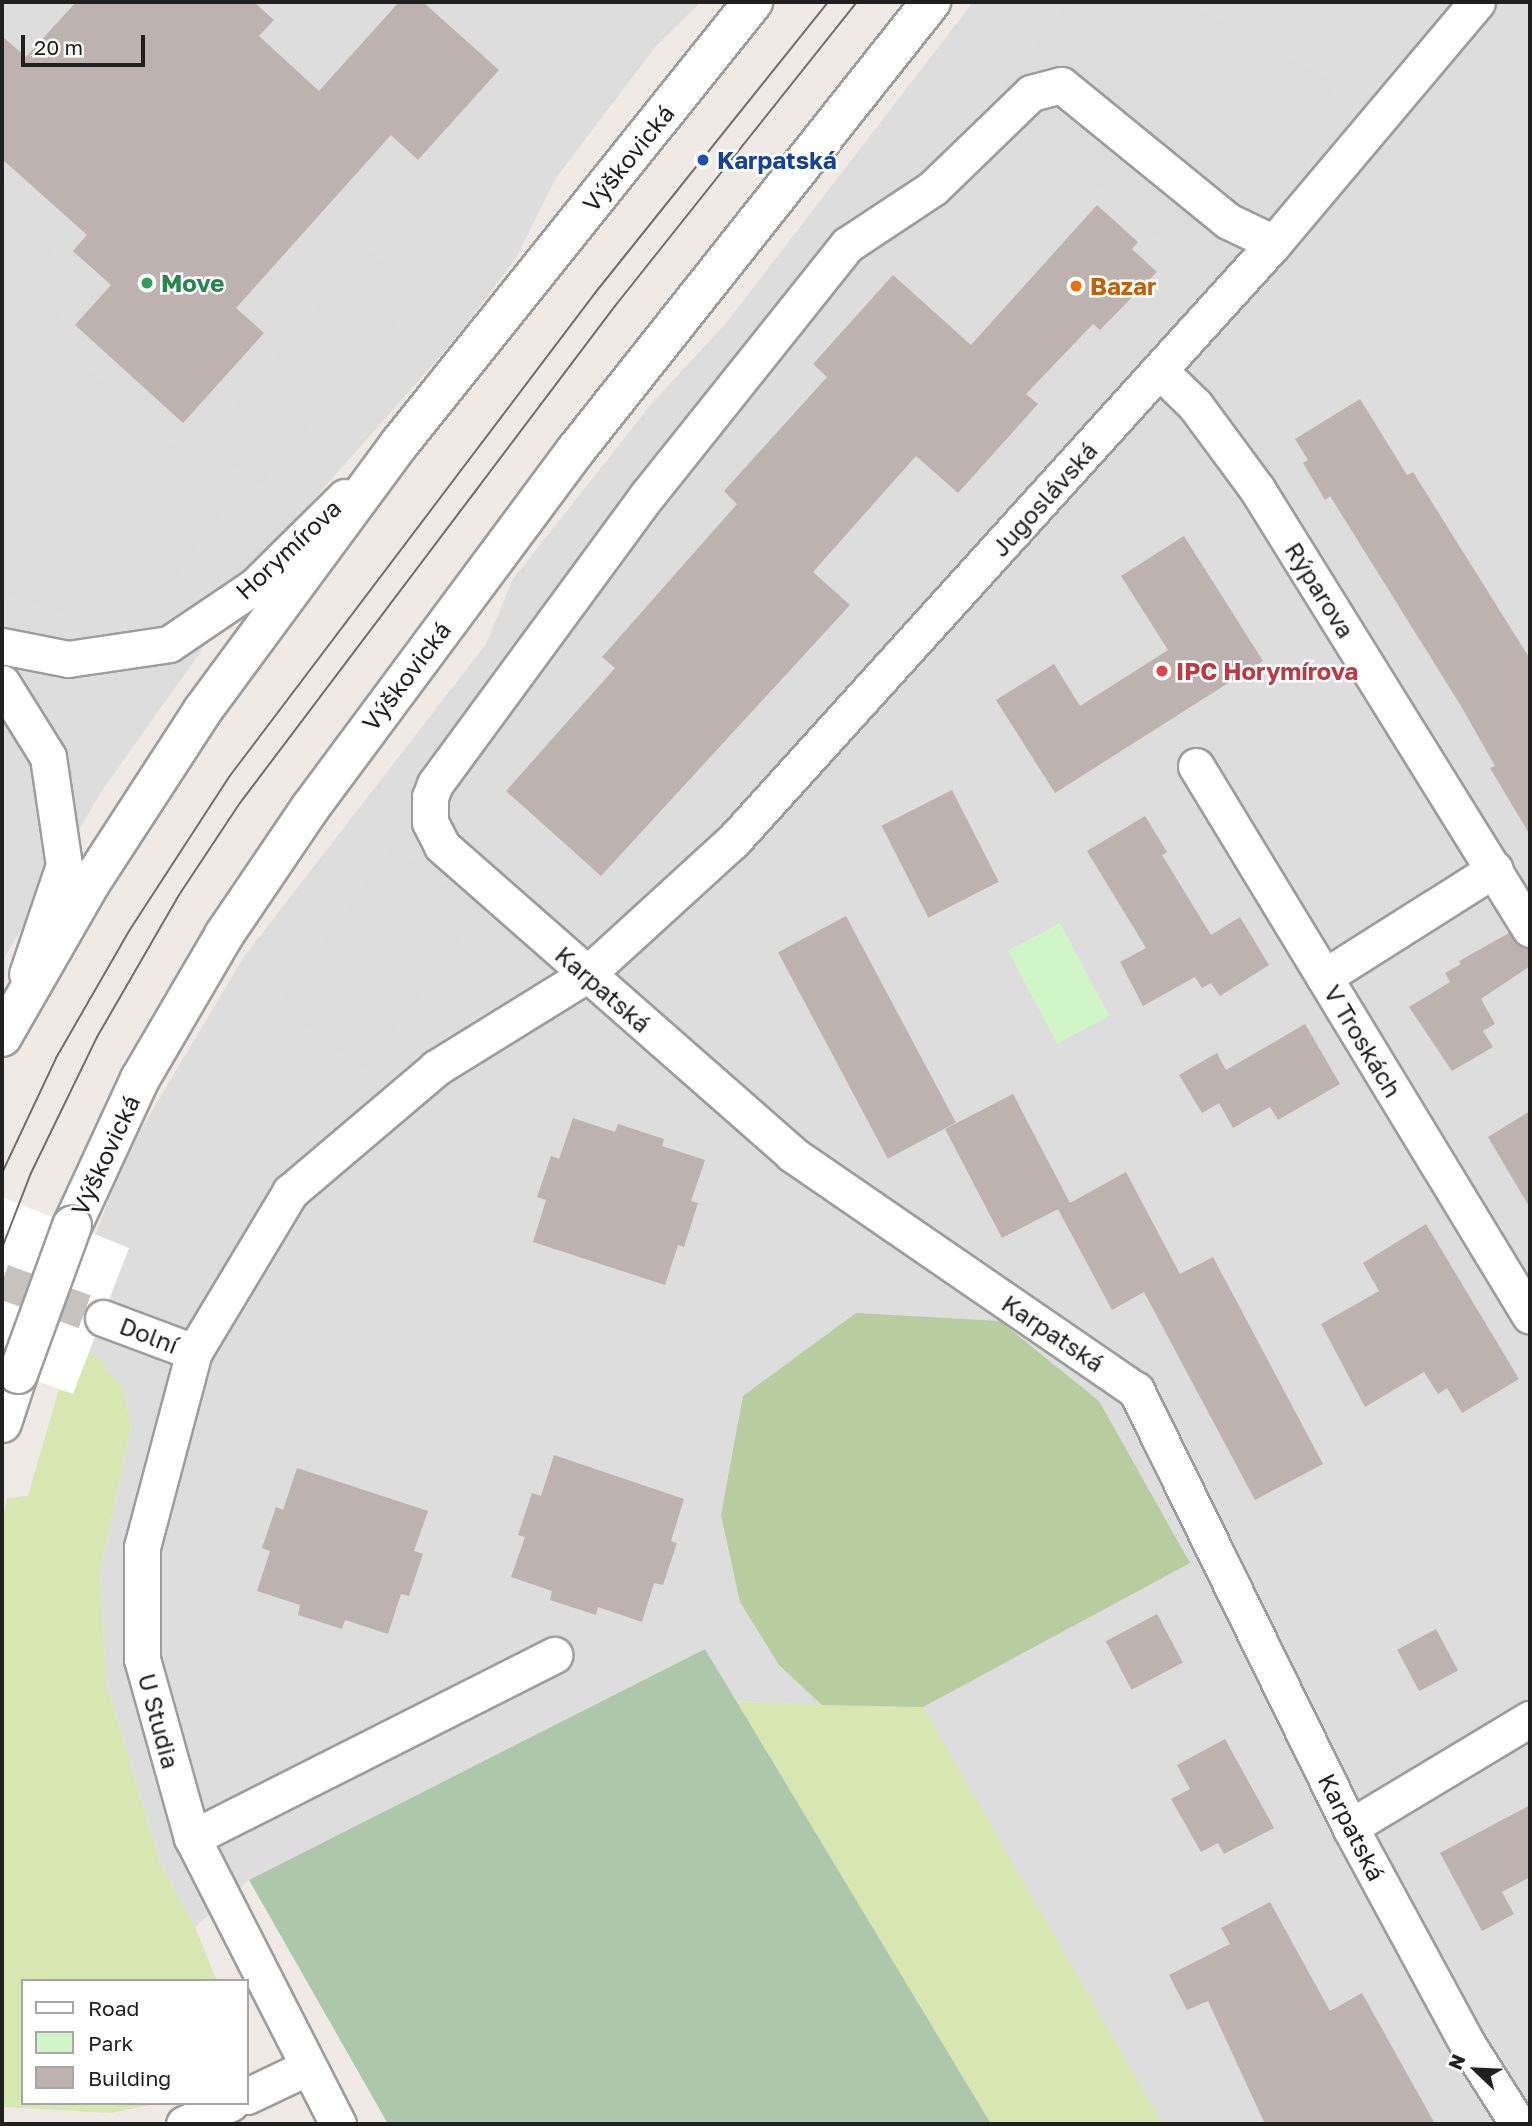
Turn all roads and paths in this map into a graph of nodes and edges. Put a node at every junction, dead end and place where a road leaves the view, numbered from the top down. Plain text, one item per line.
1 (753, 2) edge
2 (931, 2) edge
3 (1474, 2) edge
4 (1274, 243) junction
5 (1159, 370) junction
6 (400, 443) junction
7 (2, 646) edge
8 (2, 683) edge
9 (1196, 766) dead end
10 (1495, 869) junction
11 (1530, 929) edge
12 (586, 975) junction
13 (1324, 977) junction
14 (9, 1023) edge
15 (1530, 1315) edge
16 (103, 1318) tunnel mouth
17 (194, 1352) junction
18 (2, 1423) edge
19 (554, 1655) dead end
20 (1530, 1719) edge
21 (1350, 1827) junction
22 (192, 1838) junction
23 (306, 2068) junction
24 (248, 2096) edge
25 (227, 2105) edge
26 (184, 2124) edge
27 (338, 2124) edge
28 (1518, 2124) edge

1 - 6 street, Výškovická
2 - 18 street, Výškovická, bridge
3 - 4 street, Jugoslávská
4 - 5 street, Jugoslávská
4 - 12 street, Karpatská
5 - 10 street, Rýparova
5 - 12 street, Jugoslávská
6 - 7 street, Horymírova
6 - 14 street, Výškovická
8 - 14 street
9 - 13 street, V Troskách
10 - 11 street, Rýparova
10 - 13 street
12 - 17 street, Jugoslávská
12 - 21 street, Karpatská
13 - 15 street, V Troskách
16 - 17 street, Dolní
17 - 22 street, U Studia
19 - 22 street
20 - 21 street
21 - 28 street, Karpatská
22 - 23 street, U Studia
23 - 24 street
23 - 27 street, U Studia
25 - 26 street

